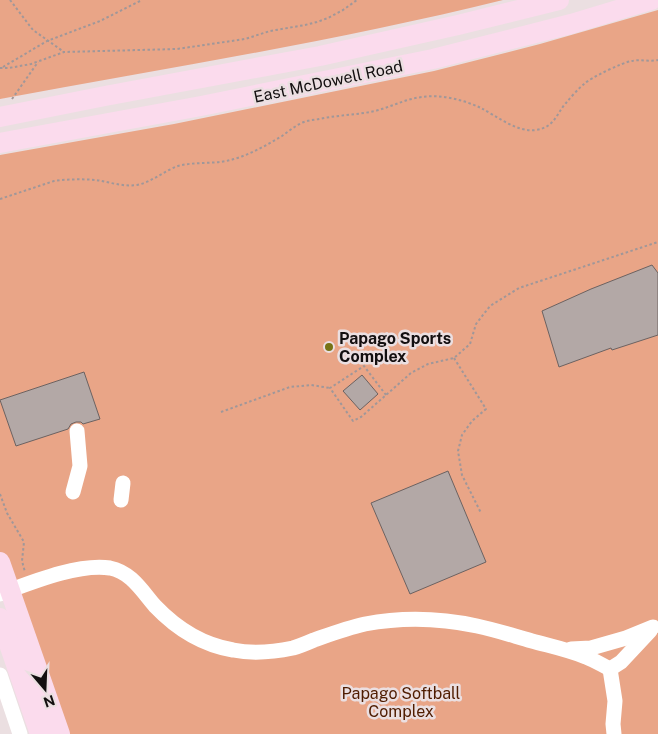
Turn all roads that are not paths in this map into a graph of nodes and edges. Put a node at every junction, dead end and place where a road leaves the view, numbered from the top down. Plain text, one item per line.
1 (559, 0) edge
2 (651, 0) edge
3 (0, 117) edge
4 (0, 144) edge
5 (77, 431) dead end
6 (123, 484) dead end
7 (73, 492) dead end
8 (121, 500) dead end
9 (0, 562) edge
10 (5, 592) edge
11 (0, 618) edge
12 (656, 623) edge
13 (561, 650) junction
14 (610, 669) junction
15 (1, 679) edge
16 (20, 734) edge
17 (40, 734) edge
18 (60, 734) edge
19 (614, 734) edge

1 - 3 main road, East McDowell Road
2 - 4 main road, East McDowell Road
5 - 7 street
6 - 8 street
9 - 10 main road
10 - 13 street
10 - 18 main road
11 - 17 main road
12 - 13 street
12 - 14 street
13 - 14 street
14 - 19 street
15 - 16 street

